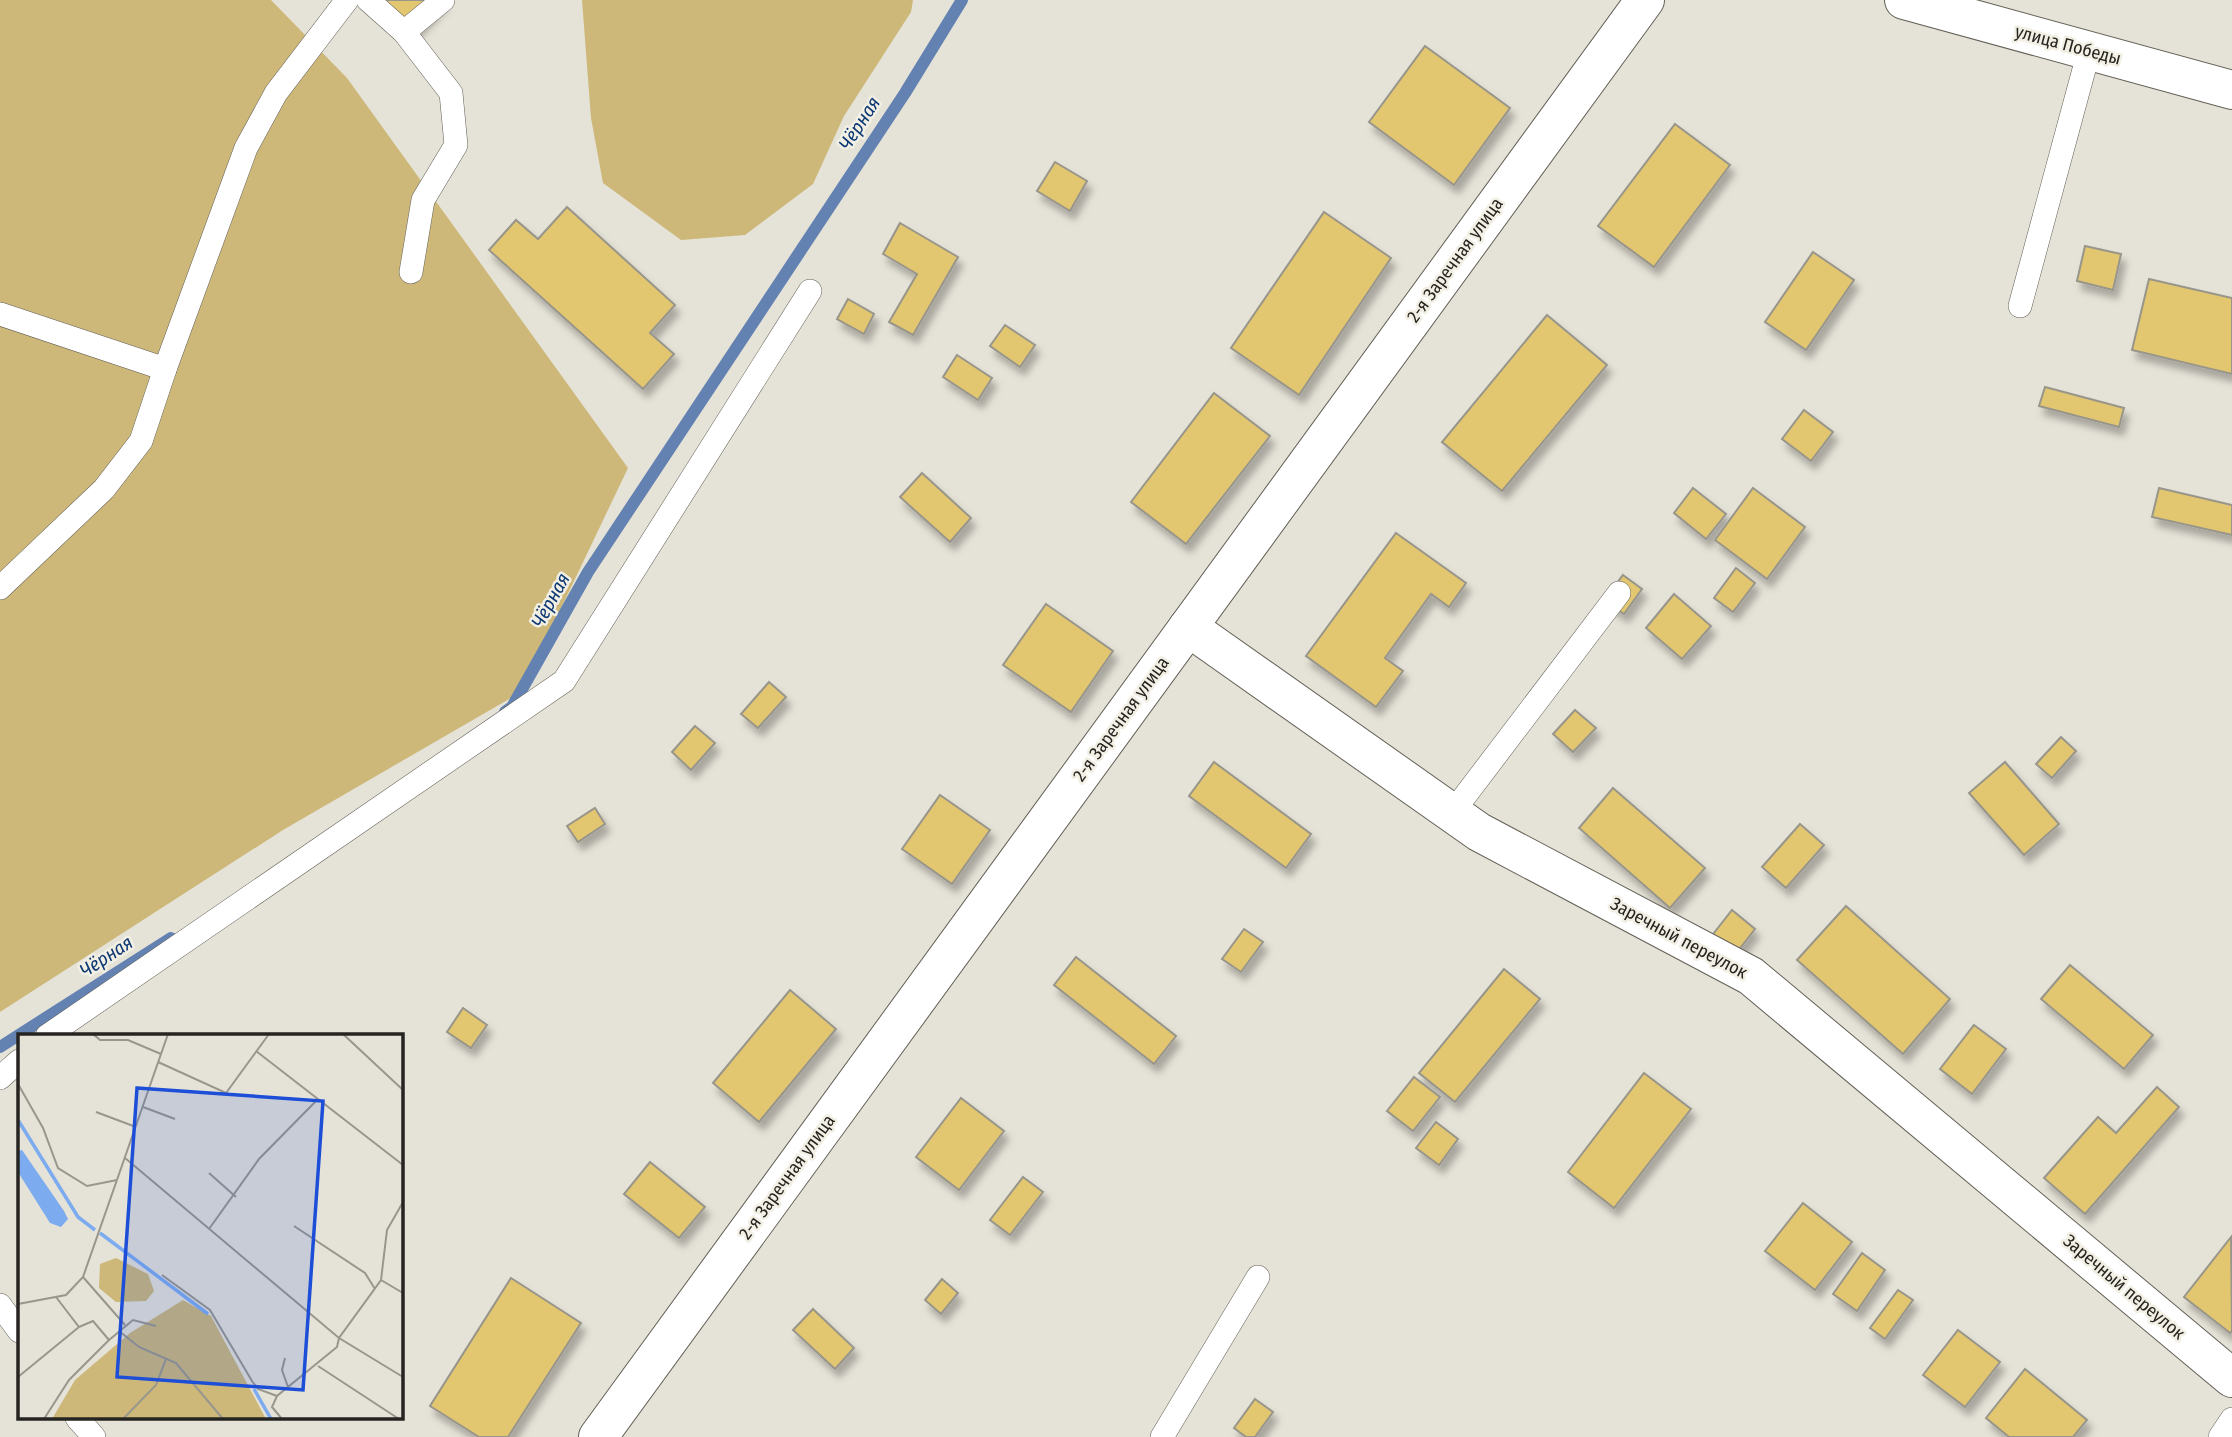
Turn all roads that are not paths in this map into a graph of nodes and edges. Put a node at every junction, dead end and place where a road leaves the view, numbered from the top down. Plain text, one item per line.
1 (347, 0) edge
2 (368, 0) edge
3 (443, 0) edge
4 (1645, 0) edge
5 (1927, 3) edge
6 (404, 32) junction
7 (2089, 51) junction
8 (2232, 90) edge
9 (411, 272) dead end
10 (810, 291) dead end
11 (2020, 306) dead end
12 (0, 314) edge
13 (165, 369) junction
14 (0, 587) edge
15 (1619, 593) dead end
16 (1188, 627) junction
17 (1452, 813) junction
18 (50, 1034) edge
19 (18, 1062) edge
20 (0, 1078) edge
21 (1258, 1277) dead end
22 (2232, 1378) edge
23 (2232, 1419) edge
24 (79, 1420) edge
25 (94, 1437) edge
26 (598, 1437) edge
27 (1162, 1437) edge
28 (2220, 1437) edge

1 - 13 lane
2 - 6 lane
3 - 6 lane
4 - 16 street, 2-я Заречная улица
5 - 7 street, улица Победы
6 - 9 lane
7 - 8 street, улица Победы
7 - 11 lane
10 - 18 lane
12 - 13 lane
13 - 14 lane
15 - 17 lane
16 - 17 street, Заречный переулок
16 - 26 street, 2-я Заречная улица
17 - 22 street, Заречный переулок
19 - 20 lane
21 - 27 lane
23 - 28 lane
24 - 25 lane

